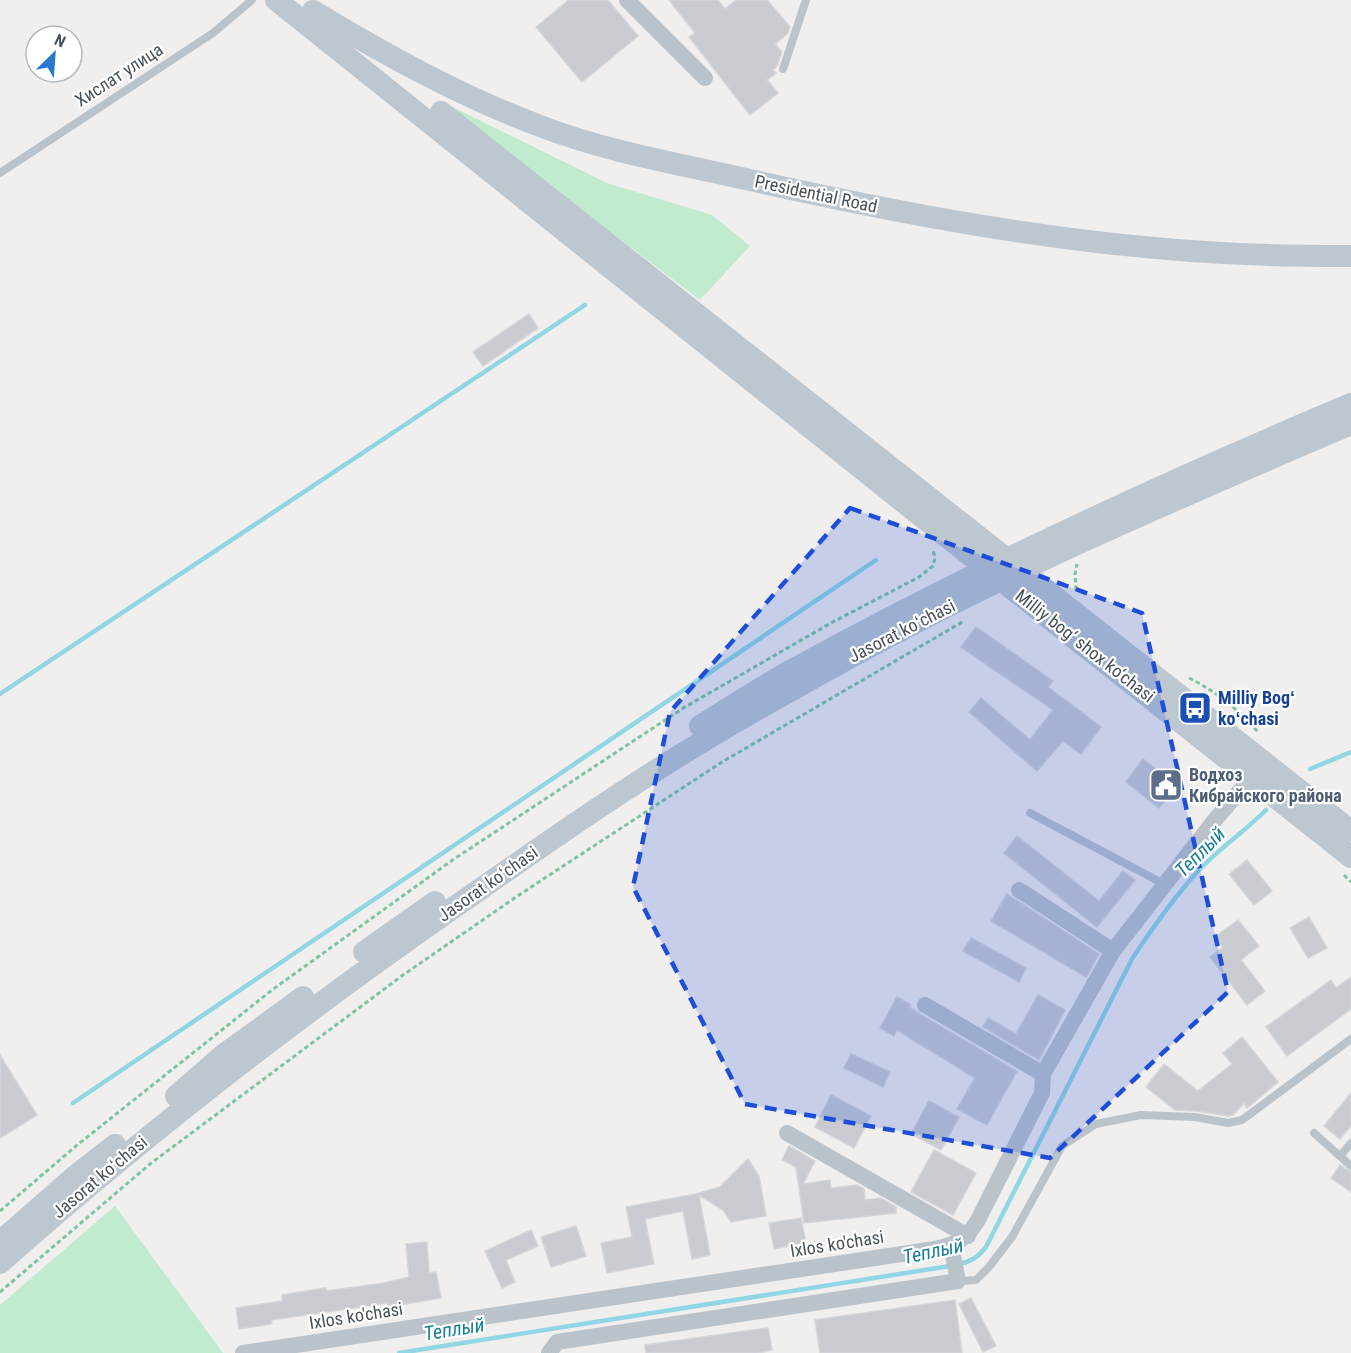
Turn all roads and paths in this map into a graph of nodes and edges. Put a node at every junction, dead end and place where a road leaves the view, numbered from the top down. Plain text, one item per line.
1 (252, 0) edge
2 (276, 0) edge
3 (627, 0) edge
4 (806, 0) edge
5 (306, 5) edge
6 (783, 69) dead end
7 (705, 78) dead end
8 (0, 173) edge
9 (1351, 256) edge
10 (1351, 404) edge
11 (1351, 424) edge
12 (927, 545) dead end
13 (1004, 570) junction
14 (973, 616) dead end
15 (1251, 778) junction
16 (1030, 813) dead end
17 (1351, 831) edge
18 (1347, 866) edge
19 (1351, 882) edge
20 (1164, 884) junction
21 (1019, 891) dead end
22 (1113, 951) junction
23 (925, 1005) dead end
24 (1351, 1039) edge
25 (1044, 1074) junction
26 (787, 1133) dead end
27 (1314, 1133) dead end
28 (1351, 1143) edge
29 (1340, 1156) junction
30 (1351, 1166) edge
31 (0, 1211) edge
32 (968, 1236) junction
33 (0, 1242) edge
34 (951, 1245) junction
35 (0, 1263) edge
36 (958, 1281) junction
37 (0, 1292) edge
38 (243, 1353) edge
39 (549, 1353) edge

1 - 8 lane, Хислат улица
2 - 13 main road
3 - 7 street
4 - 6 lane
5 - 9 main road, Presidential Road
5 - 13 main road
10 - 13 main road
11 - 13 main road
12 - 31 path
13 - 15 main road, Milliy bog‘ shox ko‘chasi
13 - 17 main road, Milliy bog‘ shox ko‘chasi
13 - 33 main road, Jasorat koʻchasi
13 - 35 main road, Jasorat koʻchasi
14 - 37 path
15 - 18 main road, Milliy bog‘ shox ko‘chasi
15 - 20 street
16 - 20 lane
18 - 19 path
20 - 22 street
21 - 22 street
22 - 25 street
23 - 25 street
24 - 36 lane
25 - 32 street
26 - 32 street
27 - 29 lane
28 - 29 lane
29 - 30 lane
32 - 34 street, Ixlos ko'chasi
34 - 36 street
34 - 38 street, Ixlos ko'chasi
36 - 39 street

